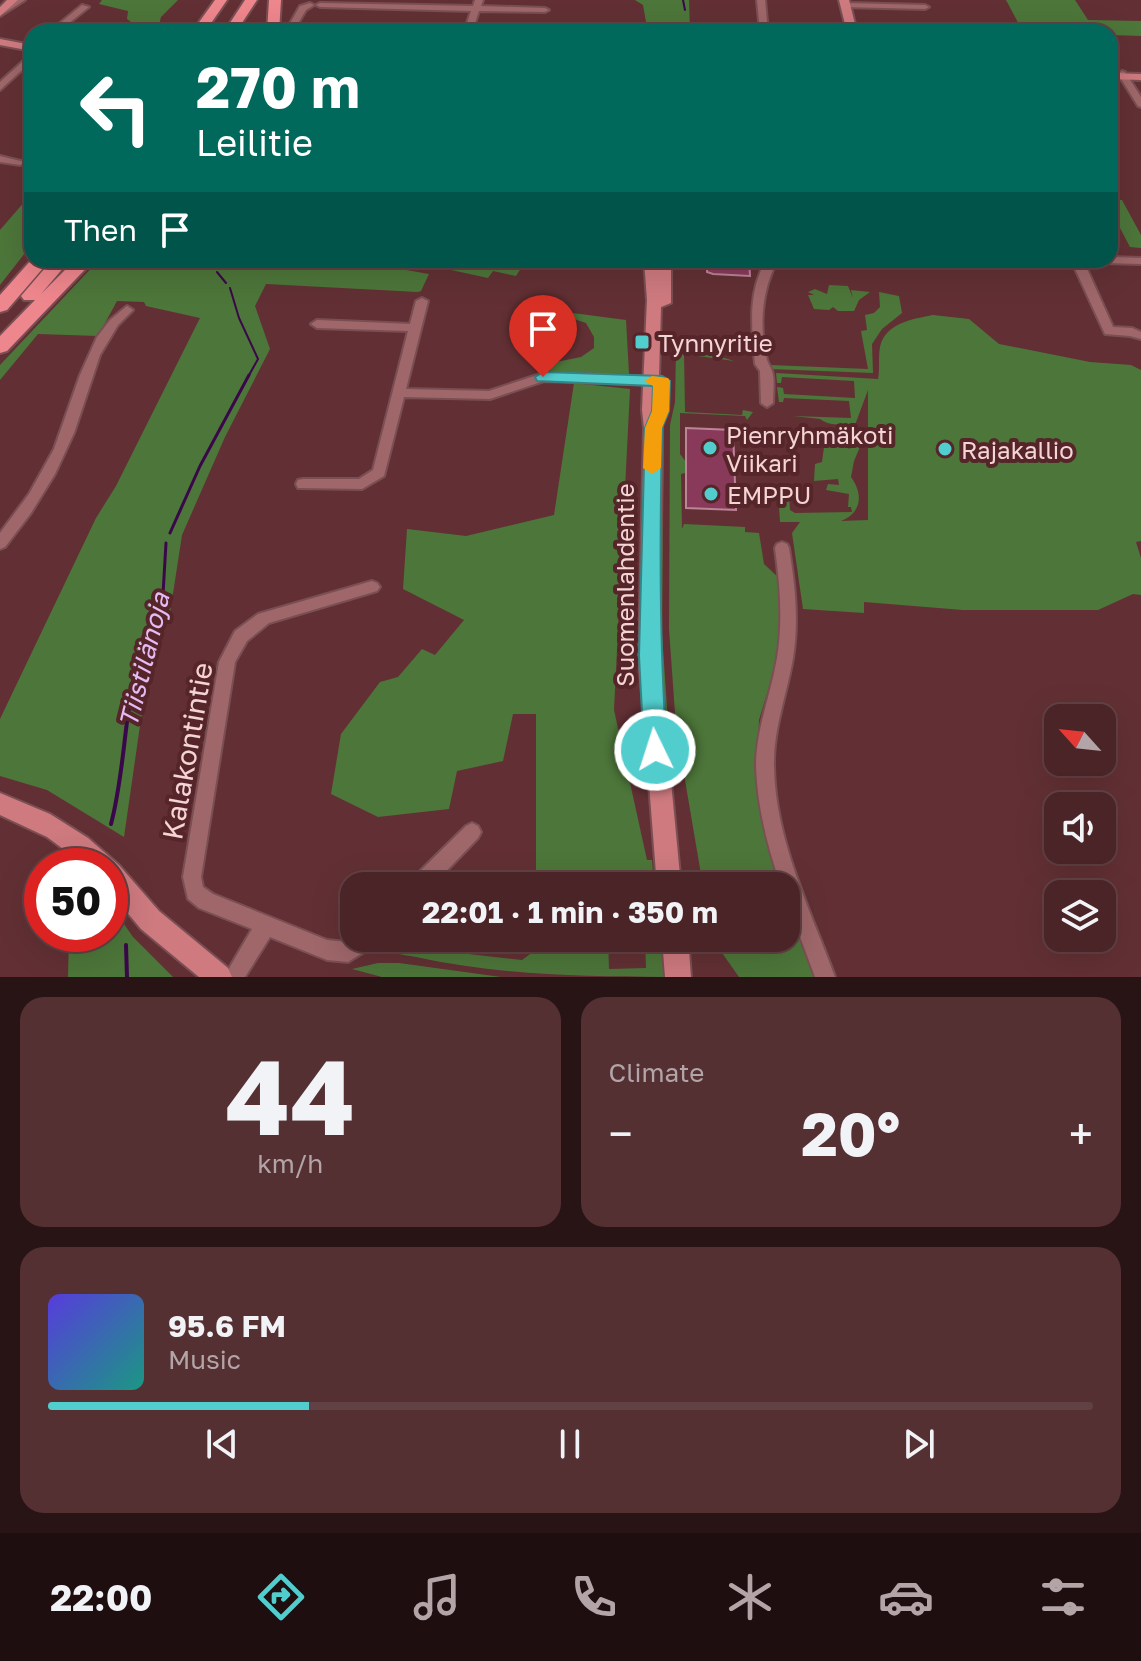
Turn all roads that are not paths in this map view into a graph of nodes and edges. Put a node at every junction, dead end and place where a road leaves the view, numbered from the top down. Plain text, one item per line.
1 (13, 0) edge
2 (21, 0) edge
3 (221, 0) edge
4 (234, 0) edge
5 (251, 0) edge
6 (275, 0) edge
7 (761, 0) edge
8 (845, 2) edge
9 (374, 3) edge
10 (481, 4) edge
11 (85, 7) dead end
12 (925, 7) dead end
13 (545, 10) dead end
14 (0, 13) edge
15 (63, 24) edge
16 (204, 24) edge
17 (218, 24) edge
18 (235, 24) edge
19 (274, 24) edge
20 (294, 24) edge
21 (472, 24) edge
22 (478, 24) edge
23 (763, 24) edge
24 (850, 24) edge
25 (0, 39) edge
26 (24, 41) edge
27 (24, 46) edge
28 (24, 55) edge
29 (24, 64) edge
30 (1118, 75) edge
31 (1118, 76) edge
32 (1141, 76) edge
33 (0, 77) edge
34 (0, 87) edge
35 (1141, 104) edge
36 (0, 159) edge
37 (20, 162) dead end
38 (1118, 261) edge
39 (1141, 261) edge
40 (24, 263) edge
41 (34, 268) edge
42 (54, 268) edge
43 (77, 268) edge
44 (652, 268) edge
45 (663, 268) edge
46 (767, 268) edge
47 (1081, 268) edge
48 (0, 292) edge
49 (422, 301) dead end
50 (0, 306) edge
51 (127, 310) dead end
52 (317, 324) dead end
53 (415, 328) junction
54 (0, 330) edge
55 (1140, 336) edge
56 (0, 347) edge
57 (656, 381) junction
58 (399, 393) junction
59 (767, 403) dead end
60 (303, 484) dead end
61 (0, 543) edge
62 (782, 548) dead end
63 (372, 587) dead end
64 (0, 804) edge
65 (472, 832) dead end
66 (84, 848) edge
67 (433, 872) edge
68 (668, 872) edge
69 (128, 894) edge
70 (266, 925) junction
71 (340, 951) edge
72 (677, 952) edge
73 (680, 975) edge
74 (219, 977) edge
75 (234, 977) edge
76 (825, 977) edge

1 - 14 main road
2 - 14 street
3 - 16 highway
4 - 17 highway
5 - 18 highway
6 - 19 highway
7 - 23 street
8 - 12 street
8 - 24 main road
9 - 10 street
9 - 20 street
10 - 13 street
10 - 21 street
10 - 22 street
11 - 15 street
25 - 26 main road
25 - 27 main road
28 - 33 street
29 - 34 street
30 - 32 main road
31 - 35 street
36 - 37 street
38 - 39 street
40 - 48 highway
41 - 50 highway
42 - 54 highway
43 - 56 highway
44 - 57 main road, Suomenlahdentie
45 - 57 main road, Suomenlahdentie
46 - 59 street
47 - 55 street
49 - 53 street
51 - 61 street
52 - 53 street
53 - 58 street
57 - 58 street
57 - 68 main road, Suomenlahdentie
58 - 60 street
62 - 76 street
63 - 70 street, Kalakontintie
64 - 66 main road
65 - 67 street
69 - 74 main road
70 - 71 street, Kalakontintie
70 - 75 street
72 - 73 main road

